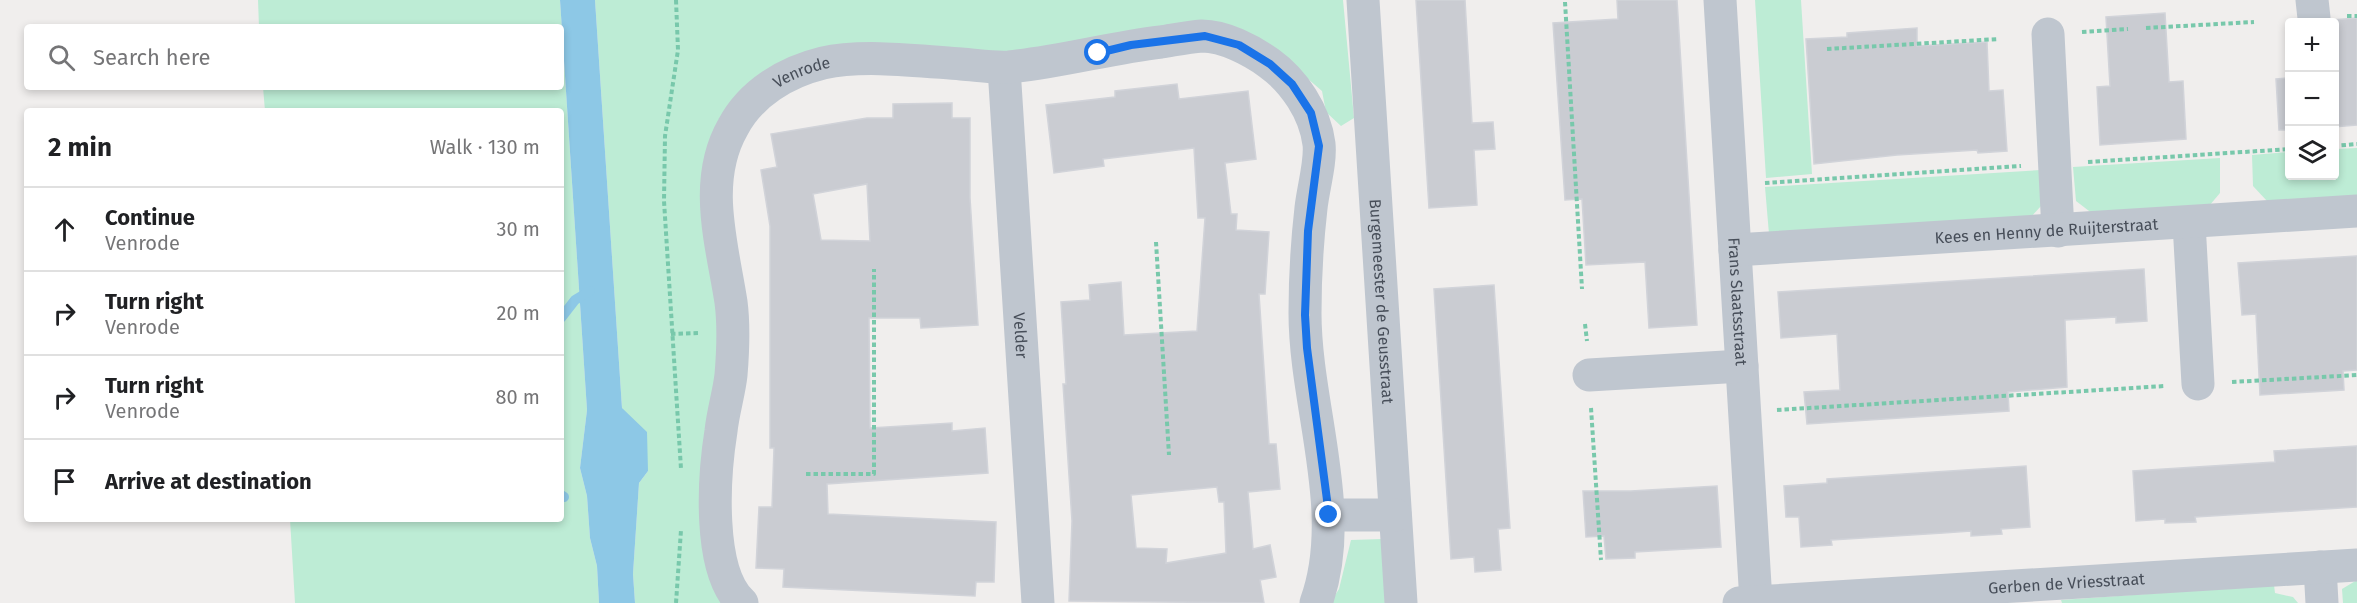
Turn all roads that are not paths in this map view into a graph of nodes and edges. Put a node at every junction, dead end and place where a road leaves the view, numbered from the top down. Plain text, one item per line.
1 (1363, 0) edge
2 (1720, 0) edge
3 (2048, 34) dead end
4 (1004, 68) junction
5 (1319, 146) junction
6 (1372, 148) junction
7 (2357, 211) edge
8 (2189, 223) junction
9 (2058, 231) junction
10 (1735, 250) junction
11 (1742, 366) junction
12 (1589, 375) road end
13 (2198, 384) road end
14 (1329, 515) junction
15 (1395, 515) junction
16 (2357, 565) edge
17 (2320, 567) junction
18 (2020, 594) edge
19 (1748, 602) edge
20 (742, 603) edge
21 (1038, 603) edge
22 (1316, 603) edge
23 (1401, 603) edge
24 (2322, 603) edge

1 - 6 street, Burgemeester de Geusstraat
2 - 10 street, Frans Slaatsstraat
3 - 9 street
4 - 5 street, Venrode
4 - 20 street, Venrode
4 - 21 street, Velder
5 - 6 street
5 - 14 street, Venrode
6 - 15 street, Burgemeester de Geusstraat
7 - 8 street, Kees en Henny de Ruijterstraat
8 - 9 street, Kees en Henny de Ruijterstraat
8 - 13 street
9 - 10 street, Kees en Henny de Ruijterstraat
10 - 11 street, Frans Slaatsstraat
11 - 12 street
11 - 19 street, Frans Slaatsstraat
14 - 15 street
14 - 22 street, Venrode
15 - 23 street, Burgemeester de Geusstraat
16 - 17 street, Gerben de Vriesstraat
17 - 18 street, Gerben de Vriesstraat
17 - 24 street
18 - 19 street, Gerben de Vriesstraat

